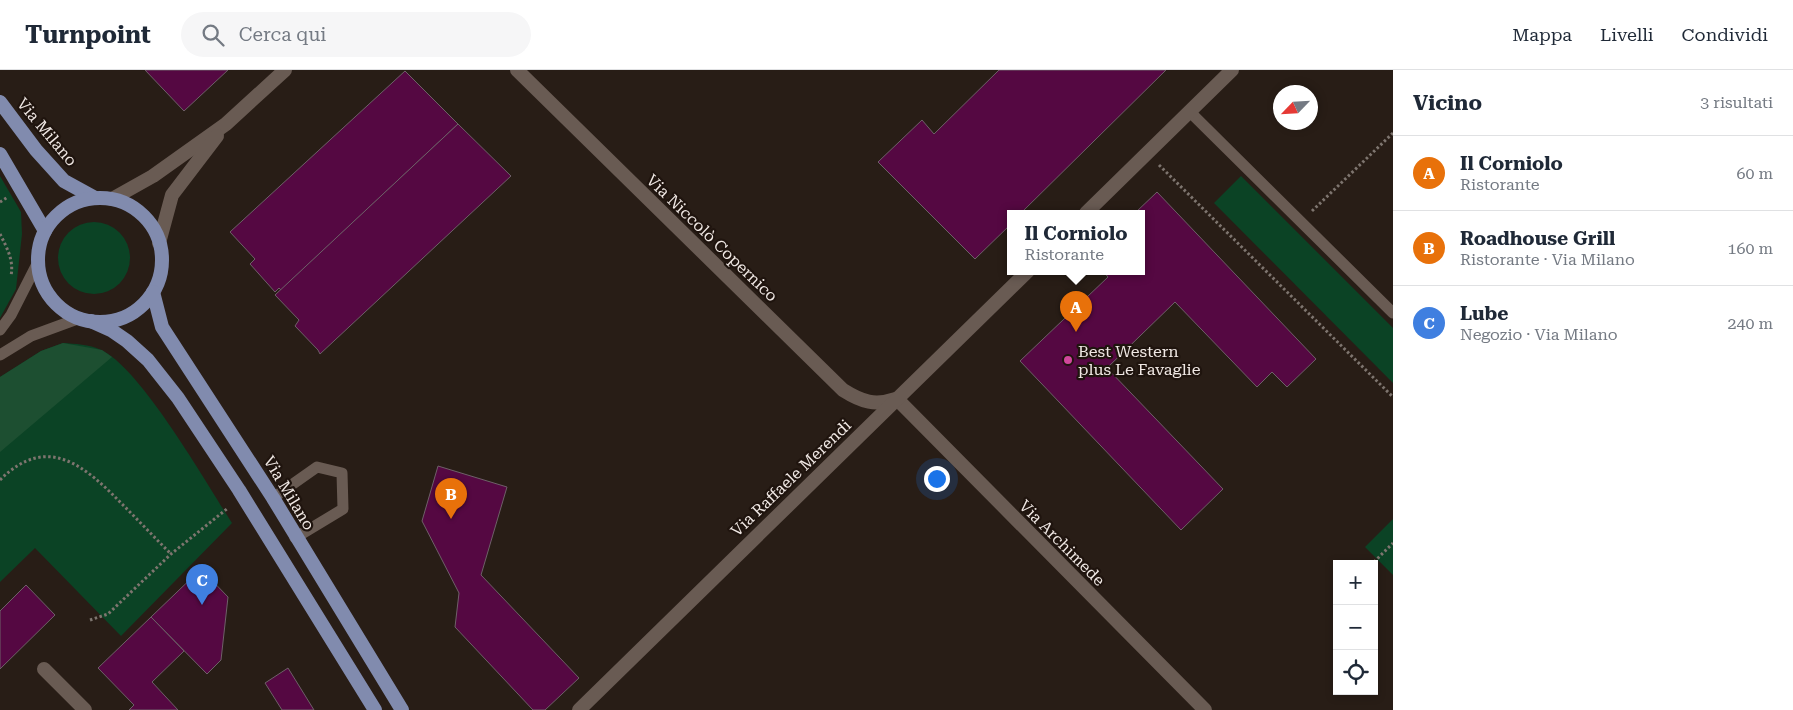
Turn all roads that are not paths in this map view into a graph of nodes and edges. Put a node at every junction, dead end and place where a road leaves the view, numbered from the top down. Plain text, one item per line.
1 (285, 70) edge
2 (517, 70) edge
3 (1232, 70) edge
4 (0, 102) edge
5 (1190, 112) junction
6 (226, 124) junction
7 (0, 154) edge
8 (95, 198) junction
9 (112, 199) junction
10 (1089, 210) edge
11 (45, 231) junction
12 (159, 243) junction
13 (38, 262) junction
14 (1024, 275) edge
15 (153, 292) junction
16 (1393, 313) edge
17 (86, 320) junction
18 (0, 330) edge
19 (0, 355) edge
20 (897, 399) junction
21 (273, 498) junction
22 (295, 538) junction
23 (44, 669) dead end
24 (85, 710) edge
25 (375, 710) edge
26 (402, 710) edge
27 (579, 710) edge
28 (1205, 710) edge

1 - 6 street
2 - 20 street, Via Niccolò Copernico
3 - 5 street
4 - 8 main road, Via Milano
5 - 10 street
5 - 16 lane
6 - 9 street
6 - 12 street
7 - 11 main road
8 - 9 main road
8 - 11 main road
9 - 12 main road
11 - 13 main road
12 - 15 main road
13 - 17 main road
13 - 18 lane
14 - 20 street, Via Raffaele Merendi
15 - 17 main road
15 - 21 main road, Via Milano
17 - 19 lane
17 - 25 main road
20 - 27 street, Via Raffaele Merendi
20 - 28 street, Via Archimede
21 - 22 main road, Via Milano
21 - 22 lane
22 - 26 main road, Via Milano
23 - 24 street

